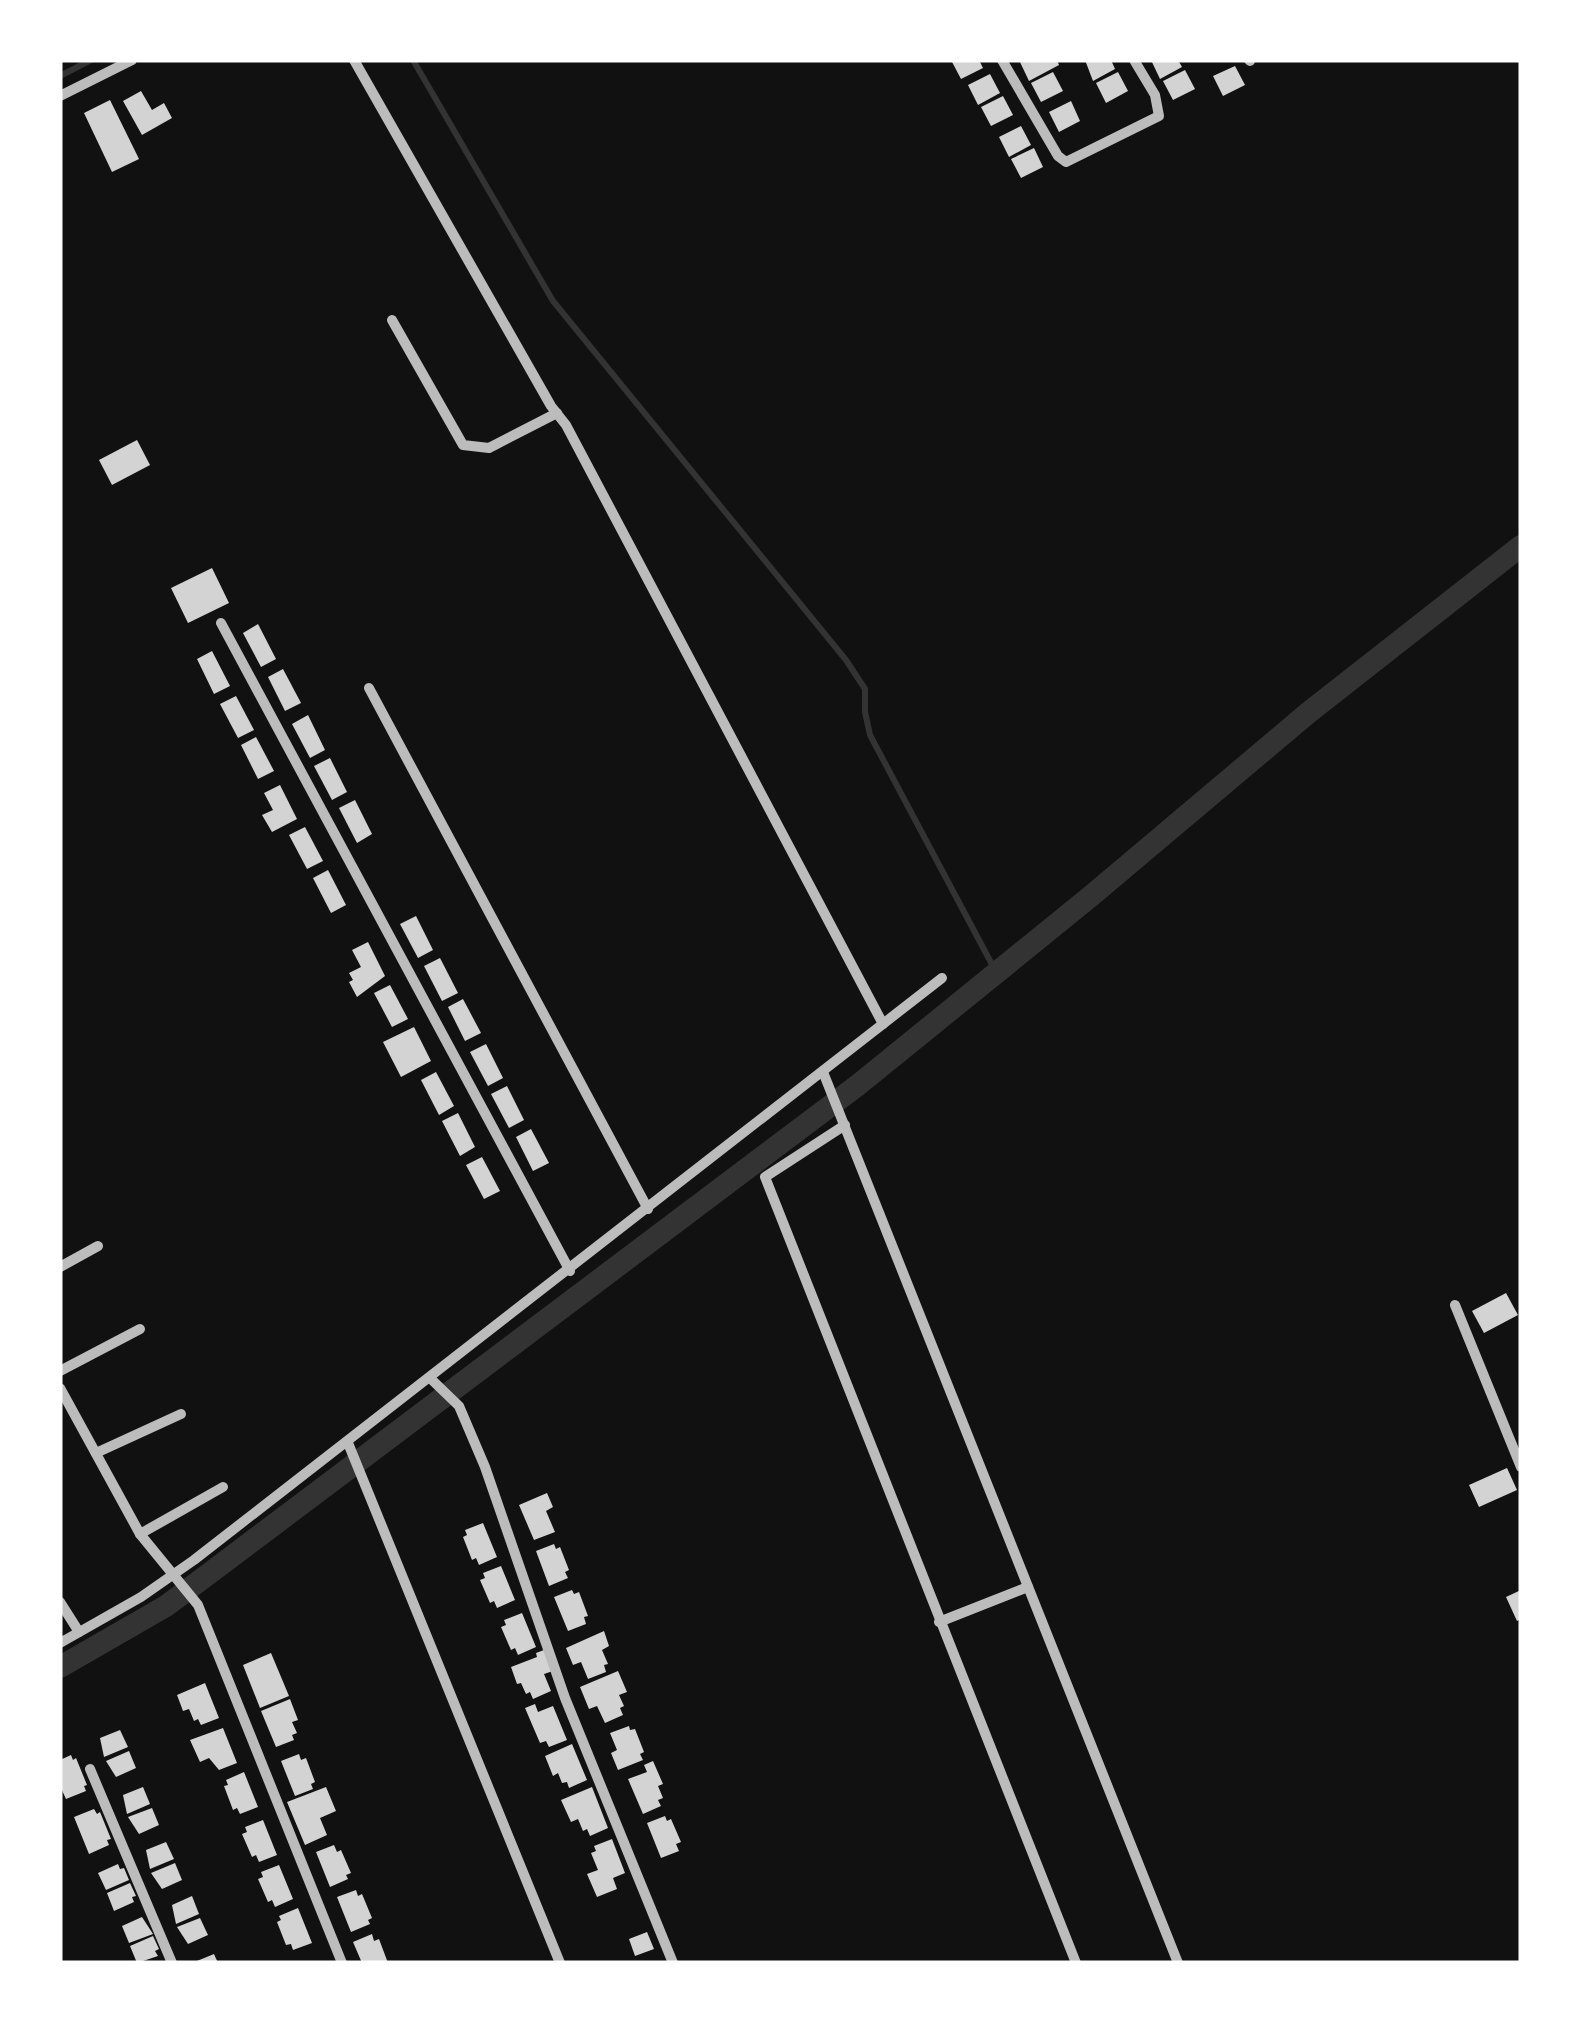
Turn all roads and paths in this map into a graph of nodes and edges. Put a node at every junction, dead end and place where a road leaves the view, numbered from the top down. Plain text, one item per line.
1 (132, 60) edge
2 (354, 60) edge
3 (1002, 60) edge
4 (1134, 60) edge
5 (60, 96) edge
6 (392, 320) dead end
7 (557, 413) junction
8 (222, 623) dead end
9 (368, 688) dead end
10 (942, 978) dead end
11 (884, 1024) junction
12 (826, 1077) junction
13 (843, 1121) junction
14 (648, 1209) junction
15 (98, 1246) dead end
16 (60, 1267) edge
17 (570, 1271) junction
18 (1455, 1305) dead end
19 (140, 1329) dead end
20 (60, 1371) edge
21 (432, 1380) junction
22 (60, 1388) edge
23 (181, 1414) dead end
24 (349, 1444) junction
25 (96, 1453) junction
26 (1521, 1468) edge
27 (223, 1487) dead end
28 (140, 1534) junction
29 (174, 1575) junction
30 (1028, 1587) junction
31 (60, 1603) edge
32 (938, 1622) junction
33 (79, 1632) junction
34 (60, 1643) edge
35 (90, 1769) dead end
36 (172, 1963) edge
37 (342, 1963) edge
38 (560, 1963) edge
39 (673, 1963) edge
40 (1076, 1963) edge
41 (1178, 1963) edge

1 - 5 street
2 - 7 street
3 - 4 street
6 - 7 street
7 - 11 street
8 - 17 street
9 - 14 street
10 - 11 street
11 - 12 street
12 - 13 street
12 - 14 street
13 - 30 street
13 - 32 street
14 - 17 street
15 - 16 street
17 - 21 street
18 - 26 street
19 - 20 street
21 - 24 street
21 - 39 street
22 - 25 street
23 - 25 street
24 - 29 street
24 - 38 street
25 - 28 street
27 - 28 street
28 - 29 street
29 - 33 street
29 - 37 street
30 - 32 street
30 - 41 street
31 - 33 street
32 - 40 street
33 - 34 street
35 - 36 street

